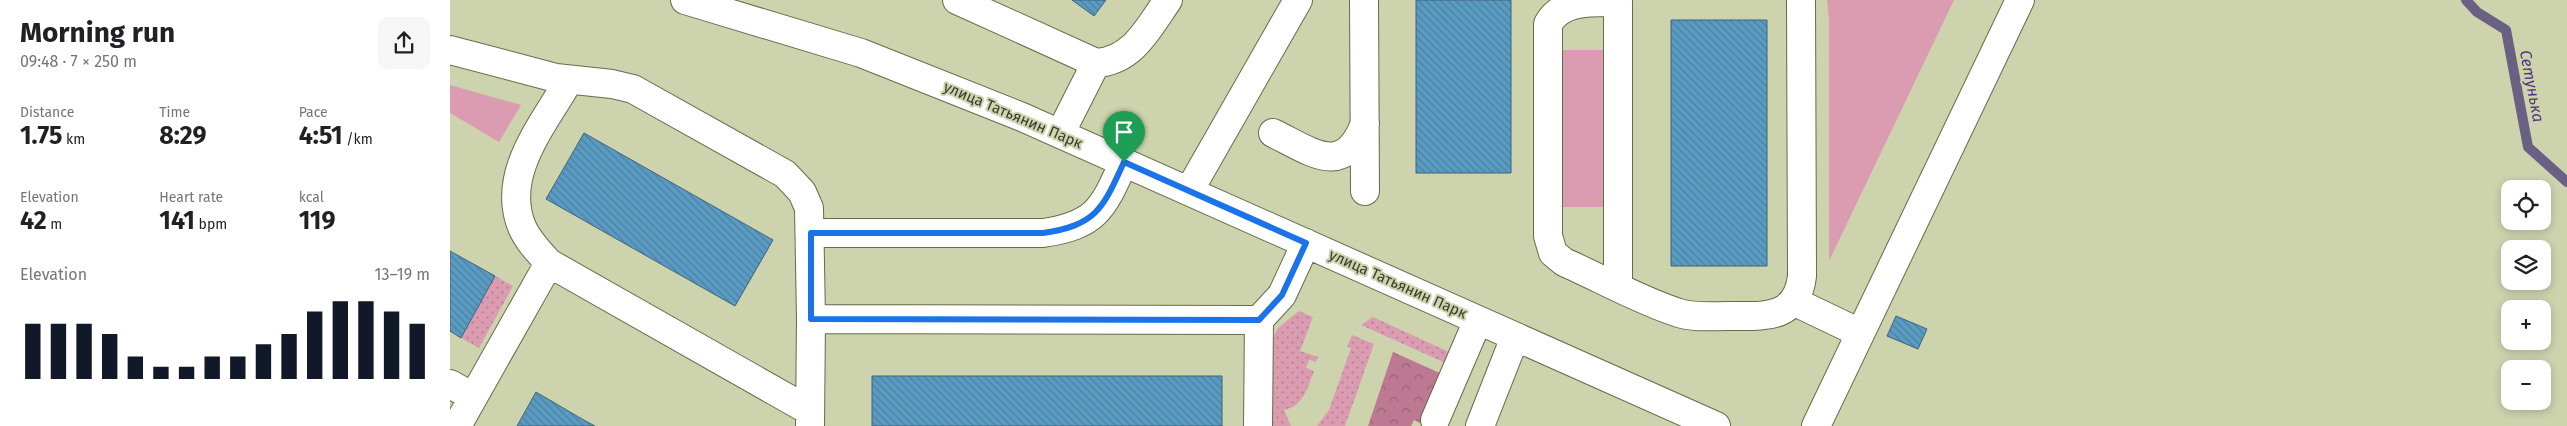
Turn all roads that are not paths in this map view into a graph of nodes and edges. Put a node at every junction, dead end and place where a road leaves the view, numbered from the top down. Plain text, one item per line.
1 (685, 0) edge
2 (957, 0) edge
3 (1168, 0) edge
4 (1298, 0) edge
5 (1364, 0) edge
6 (1801, 0) edge
7 (2020, 0) edge
8 (450, 50) edge
9 (1096, 64) junction
10 (569, 80) junction
11 (1365, 123) junction
12 (1273, 133) dead end
13 (1060, 134) junction
14 (1124, 162) junction
15 (1189, 191) junction
16 (1365, 191) dead end
17 (811, 233) junction
18 (1306, 243) junction
19 (549, 263) junction
20 (1618, 286) junction
21 (1794, 302) junction
22 (811, 319) junction
23 (1259, 320) junction
24 (1478, 320) junction
25 (1860, 333) junction
26 (1515, 337) junction
27 (462, 391) edge
28 (810, 418) edge
29 (1435, 420) dead end
30 (457, 426) edge
31 (1258, 426) edge
32 (1480, 426) edge
33 (1716, 426) edge
34 (1816, 426) edge

1 - 13 street, улица Татьянин Парк
2 - 9 street
3 - 9 street
4 - 15 street
5 - 11 street
6 - 21 street
7 - 25 street
8 - 10 street
9 - 13 street
10 - 17 street
10 - 19 street
11 - 12 street
11 - 16 street
13 - 14 street, улица Татьянин Парк
14 - 15 street, улица Татьянин Парк
14 - 17 street
15 - 18 street, улица Татьянин Парк
17 - 22 street
18 - 23 street
18 - 24 street, улица Татьянин Парк
19 - 27 street
19 - 28 street
20 - 20 street
20 - 21 street
21 - 25 street
22 - 23 street
22 - 28 street
23 - 31 street
24 - 26 street, улица Татьянин Парк
24 - 29 street
25 - 34 street
26 - 32 street
26 - 33 street, улица Татьянин Парк
27 - 30 street

